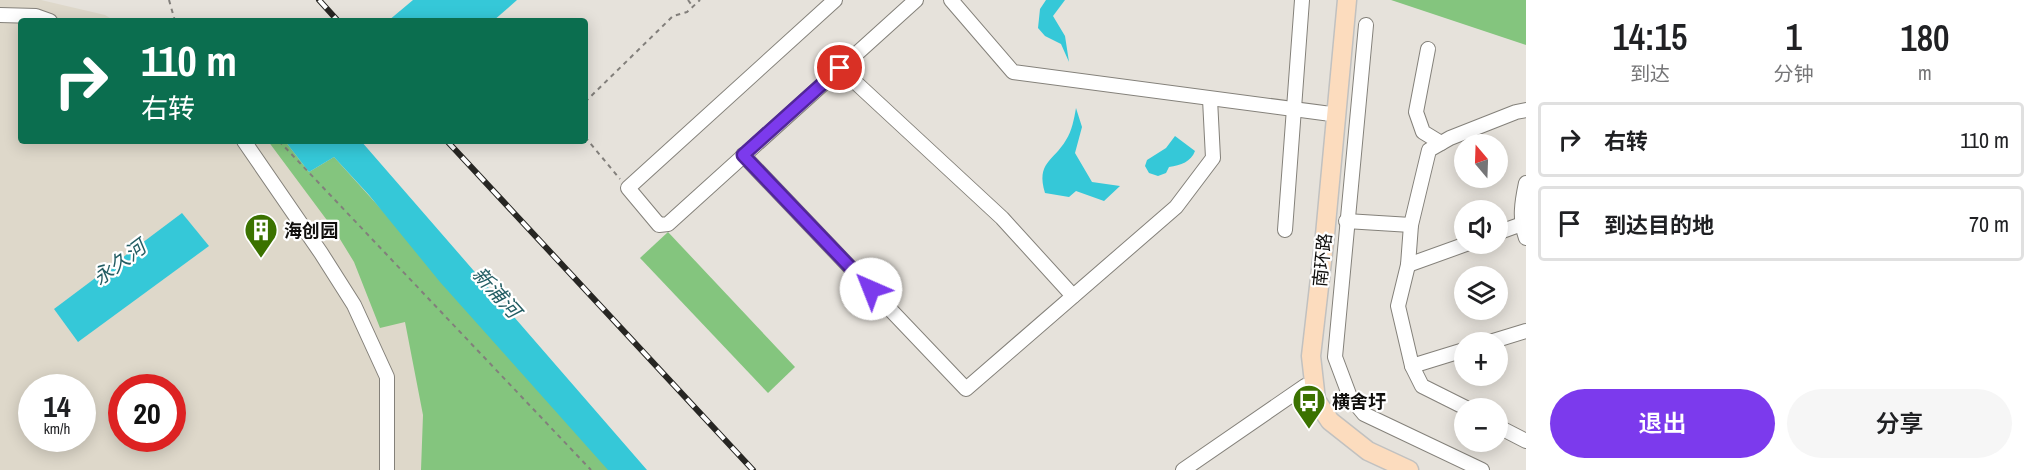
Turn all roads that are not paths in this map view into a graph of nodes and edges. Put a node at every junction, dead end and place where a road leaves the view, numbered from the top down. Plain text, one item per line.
1 (835, 0) edge
2 (916, 0) edge
3 (951, 0) edge
4 (1302, 0) edge
5 (1338, 0) edge
6 (1347, 0) edge
7 (0, 15) edge
8 (42, 18) edge
9 (1366, 25) dead end
10 (1428, 49) dead end
11 (840, 68) junction
12 (1210, 99) junction
13 (1293, 110) junction
14 (1526, 111) edge
15 (1331, 114) junction
16 (1441, 143) junction
17 (246, 144) edge
18 (743, 155) junction
19 (1526, 183) edge
20 (1346, 221) junction
21 (1522, 224) junction
22 (1412, 225) junction
23 (1508, 229) edge
24 (1284, 230) dead end
25 (1526, 238) edge
26 (1454, 248) edge
27 (1408, 265) junction
28 (1073, 296) junction
29 (1526, 331) edge
30 (1508, 336) edge
31 (1454, 353) edge
32 (1412, 366) junction
33 (1305, 386) junction
34 (1454, 402) edge
35 (1508, 432) edge
36 (1526, 441) edge
37 (387, 470) edge
38 (1183, 470) edge
39 (1387, 470) edge
40 (1409, 470) edge
41 (1482, 470) edge

1 - 18 street
2 - 11 street
3 - 12 street
4 - 13 street
5 - 15 main road, 南环路
6 - 40 main road, 南环路
7 - 8 street
9 - 20 street
10 - 16 street
11 - 18 street
11 - 28 street
12 - 13 street
12 - 28 street
13 - 15 street
13 - 24 street
14 - 16 street
15 - 33 main road, 南环路
16 - 22 street
17 - 37 street
18 - 28 street
19 - 21 street
20 - 22 street
20 - 41 street
21 - 23 street
21 - 25 street
22 - 27 street
26 - 27 street
27 - 32 street
29 - 30 street
31 - 32 street
32 - 34 street
33 - 38 street
33 - 39 main road, 南环路
35 - 36 street

